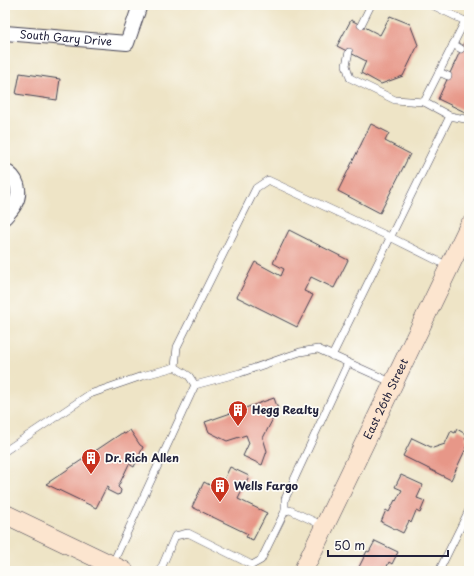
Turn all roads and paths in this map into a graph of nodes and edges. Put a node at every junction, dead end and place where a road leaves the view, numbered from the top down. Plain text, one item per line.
1 (140, 5) edge
2 (371, 5) edge
3 (432, 5) edge
4 (467, 20) edge
5 (361, 25) dead end
6 (5, 33) edge
7 (453, 44) junction
8 (461, 48) dead end
9 (349, 52) dead end
10 (439, 72) junction
11 (448, 76) dead end
12 (424, 102) junction
13 (450, 116) junction
14 (469, 118) edge
15 (5, 171) edge
16 (5, 217) edge
17 (469, 226) edge
18 (390, 237) junction
19 (450, 267) junction
20 (332, 356) junction
21 (348, 363) junction
22 (175, 367) junction
23 (394, 383) junction
24 (195, 384) junction
25 (5, 451) edge
26 (469, 510) edge
27 (285, 511) junction
28 (5, 514) edge
29 (324, 526) junction
30 (118, 568) edge
31 (160, 571) edge
32 (303, 571) edge
33 (439, 571) edge

1 - 6 street, South Gary Drive
2 - 5 lane
3 - 4 lane
4 - 7 lane
7 - 8 lane
7 - 10 lane
9 - 12 lane
10 - 11 lane
10 - 12 lane
12 - 13 lane
13 - 14 lane
13 - 18 lane
15 - 16 street
17 - 19 main road, East 26th Street
18 - 19 lane
18 - 20 lane
18 - 22 lane
19 - 23 main road, East 26th Street
20 - 21 lane
20 - 24 lane
21 - 23 lane
21 - 27 lane
22 - 24 lane
22 - 25 lane
23 - 29 main road, East 26th Street
24 - 30 lane
26 - 33 lane
27 - 29 lane
27 - 31 lane
28 - 30 main road
29 - 32 main road, East 26th Street

